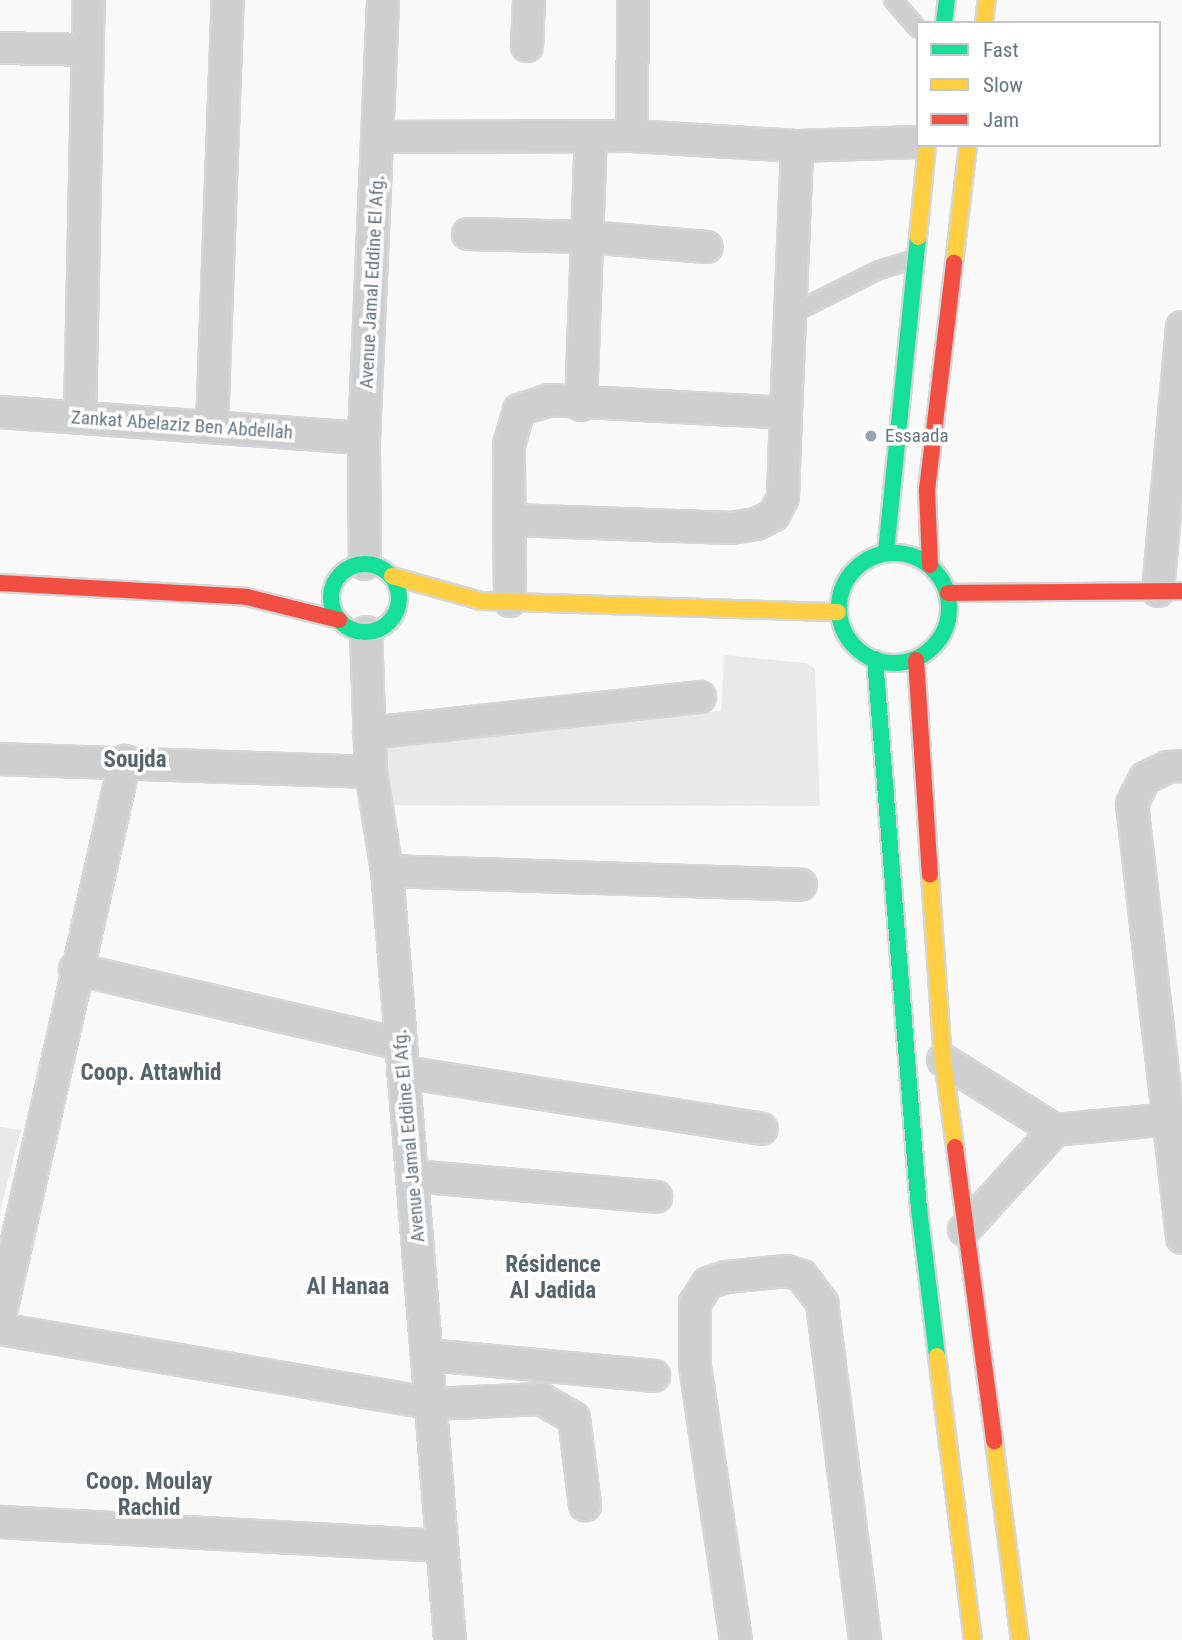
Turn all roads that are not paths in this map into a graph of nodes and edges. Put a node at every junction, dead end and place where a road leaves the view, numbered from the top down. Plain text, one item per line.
1 (89, 0) edge
2 (228, 0) edge
3 (383, 0) edge
4 (529, 0) edge
5 (633, 0) edge
6 (894, 0) edge
7 (947, 0) edge
8 (987, 0) edge
9 (944, 21) edge
10 (984, 21) edge
11 (916, 27) edge
12 (527, 46) dead end
13 (0, 48) edge
14 (88, 50) junction
15 (632, 136) junction
16 (379, 137) junction
17 (590, 138) junction
18 (916, 142) edge
19 (797, 146) junction
20 (927, 147) edge
21 (968, 147) edge
22 (468, 234) dead end
23 (587, 237) junction
24 (708, 247) dead end
25 (914, 259) junction
26 (791, 314) junction
27 (1181, 344) edge
28 (582, 405) junction
29 (0, 412) edge
30 (786, 413) junction
31 (80, 418) junction
32 (212, 427) junction
33 (364, 438) junction
34 (512, 520) junction
35 (886, 552) junction
36 (930, 565) junction
37 (352, 570) junction
38 (392, 576) junction
39 (313, 582) dead end
40 (0, 583) edge
41 (287, 588) dead end
42 (1170, 591) edge
43 (948, 593) junction
44 (247, 597) junction
45 (496, 601) junction
46 (443, 609) dead end
47 (838, 612) junction
48 (417, 615) dead end
49 (339, 620) junction
50 (379, 626) junction
51 (875, 659) junction
52 (916, 660) junction
53 (700, 697) dead end
54 (369, 733) junction
55 (0, 759) edge
56 (125, 761) junction
57 (1182, 766) edge
58 (371, 772) junction
59 (387, 871) junction
60 (801, 885) dead end
61 (75, 969) junction
62 (1170, 1020) edge
63 (402, 1058) junction
64 (943, 1060) junction
65 (1174, 1119) edge
66 (762, 1129) dead end
67 (1055, 1130) junction
68 (413, 1176) junction
69 (656, 1197) dead end
70 (964, 1230) junction
71 (1182, 1238) edge
72 (0, 1316) edge
73 (0, 1329) edge
74 (429, 1355) junction
75 (654, 1376) dead end
76 (433, 1404) junction
77 (585, 1505) dead end
78 (0, 1522) edge
79 (441, 1546) junction
80 (450, 1640) edge
81 (736, 1640) edge
82 (865, 1640) edge
83 (973, 1640) edge
84 (1020, 1640) edge

1 - 14 street
2 - 32 street
3 - 16 street, Avenue Jamal Eddine El Afg.
4 - 12 street
5 - 15 street
6 - 11 lane
7 - 9 main road
8 - 10 main road
13 - 14 street
14 - 31 street
15 - 17 street
15 - 19 street
16 - 17 street
16 - 33 street, Avenue Jamal Eddine El Afg.
17 - 23 street
18 - 19 street
19 - 26 street
20 - 25 main road
21 - 36 main road
22 - 23 street
23 - 24 street
23 - 28 street
25 - 26 lane
25 - 35 main road
26 - 30 street
27 - 42 street
28 - 30 street
28 - 34 street
29 - 31 street, Zankat Abelaziz Ben Abdellah
30 - 34 street
31 - 32 street, Zankat Abelaziz Ben Abdellah
32 - 33 street, Zankat Abelaziz Ben Abdellah
33 - 37 street, Avenue Jamal Eddine El Afg.
34 - 45 street
35 - 36 main road
35 - 47 main road
36 - 43 main road
37 - 38 main road
37 - 39 main road
37 - 49 main road
38 - 45 main road
38 - 50 main road
40 - 44 main road
41 - 44 main road
42 - 43 main road
43 - 52 main road
44 - 49 main road
45 - 46 main road
45 - 47 main road
47 - 51 main road
48 - 50 main road
49 - 50 main road
50 - 54 street, Avenue Jamal Eddine El Afg.
51 - 52 main road
51 - 83 main road
52 - 64 main road
53 - 54 street
54 - 58 street, Avenue Jamal Eddine El Afg.
55 - 56 street
56 - 58 street
56 - 61 street
57 - 62 street
58 - 59 street, Avenue Jamal Eddine El Afg.
59 - 60 street
59 - 63 street, Avenue Jamal Eddine El Afg.
61 - 63 street
61 - 72 street
62 - 65 street
63 - 66 street
63 - 68 street, Avenue Jamal Eddine El Afg.
64 - 67 street
64 - 70 main road
65 - 67 street
65 - 71 street
67 - 70 street
68 - 69 street
68 - 74 street, Avenue Jamal Eddine El Afg.
70 - 84 main road
73 - 76 street
74 - 75 street
74 - 76 street, Avenue Jamal Eddine El Afg.
76 - 77 street
76 - 79 street, Avenue Jamal Eddine El Afg.
78 - 79 street
79 - 80 street, Avenue Jamal Eddine El Afg.
81 - 82 street

